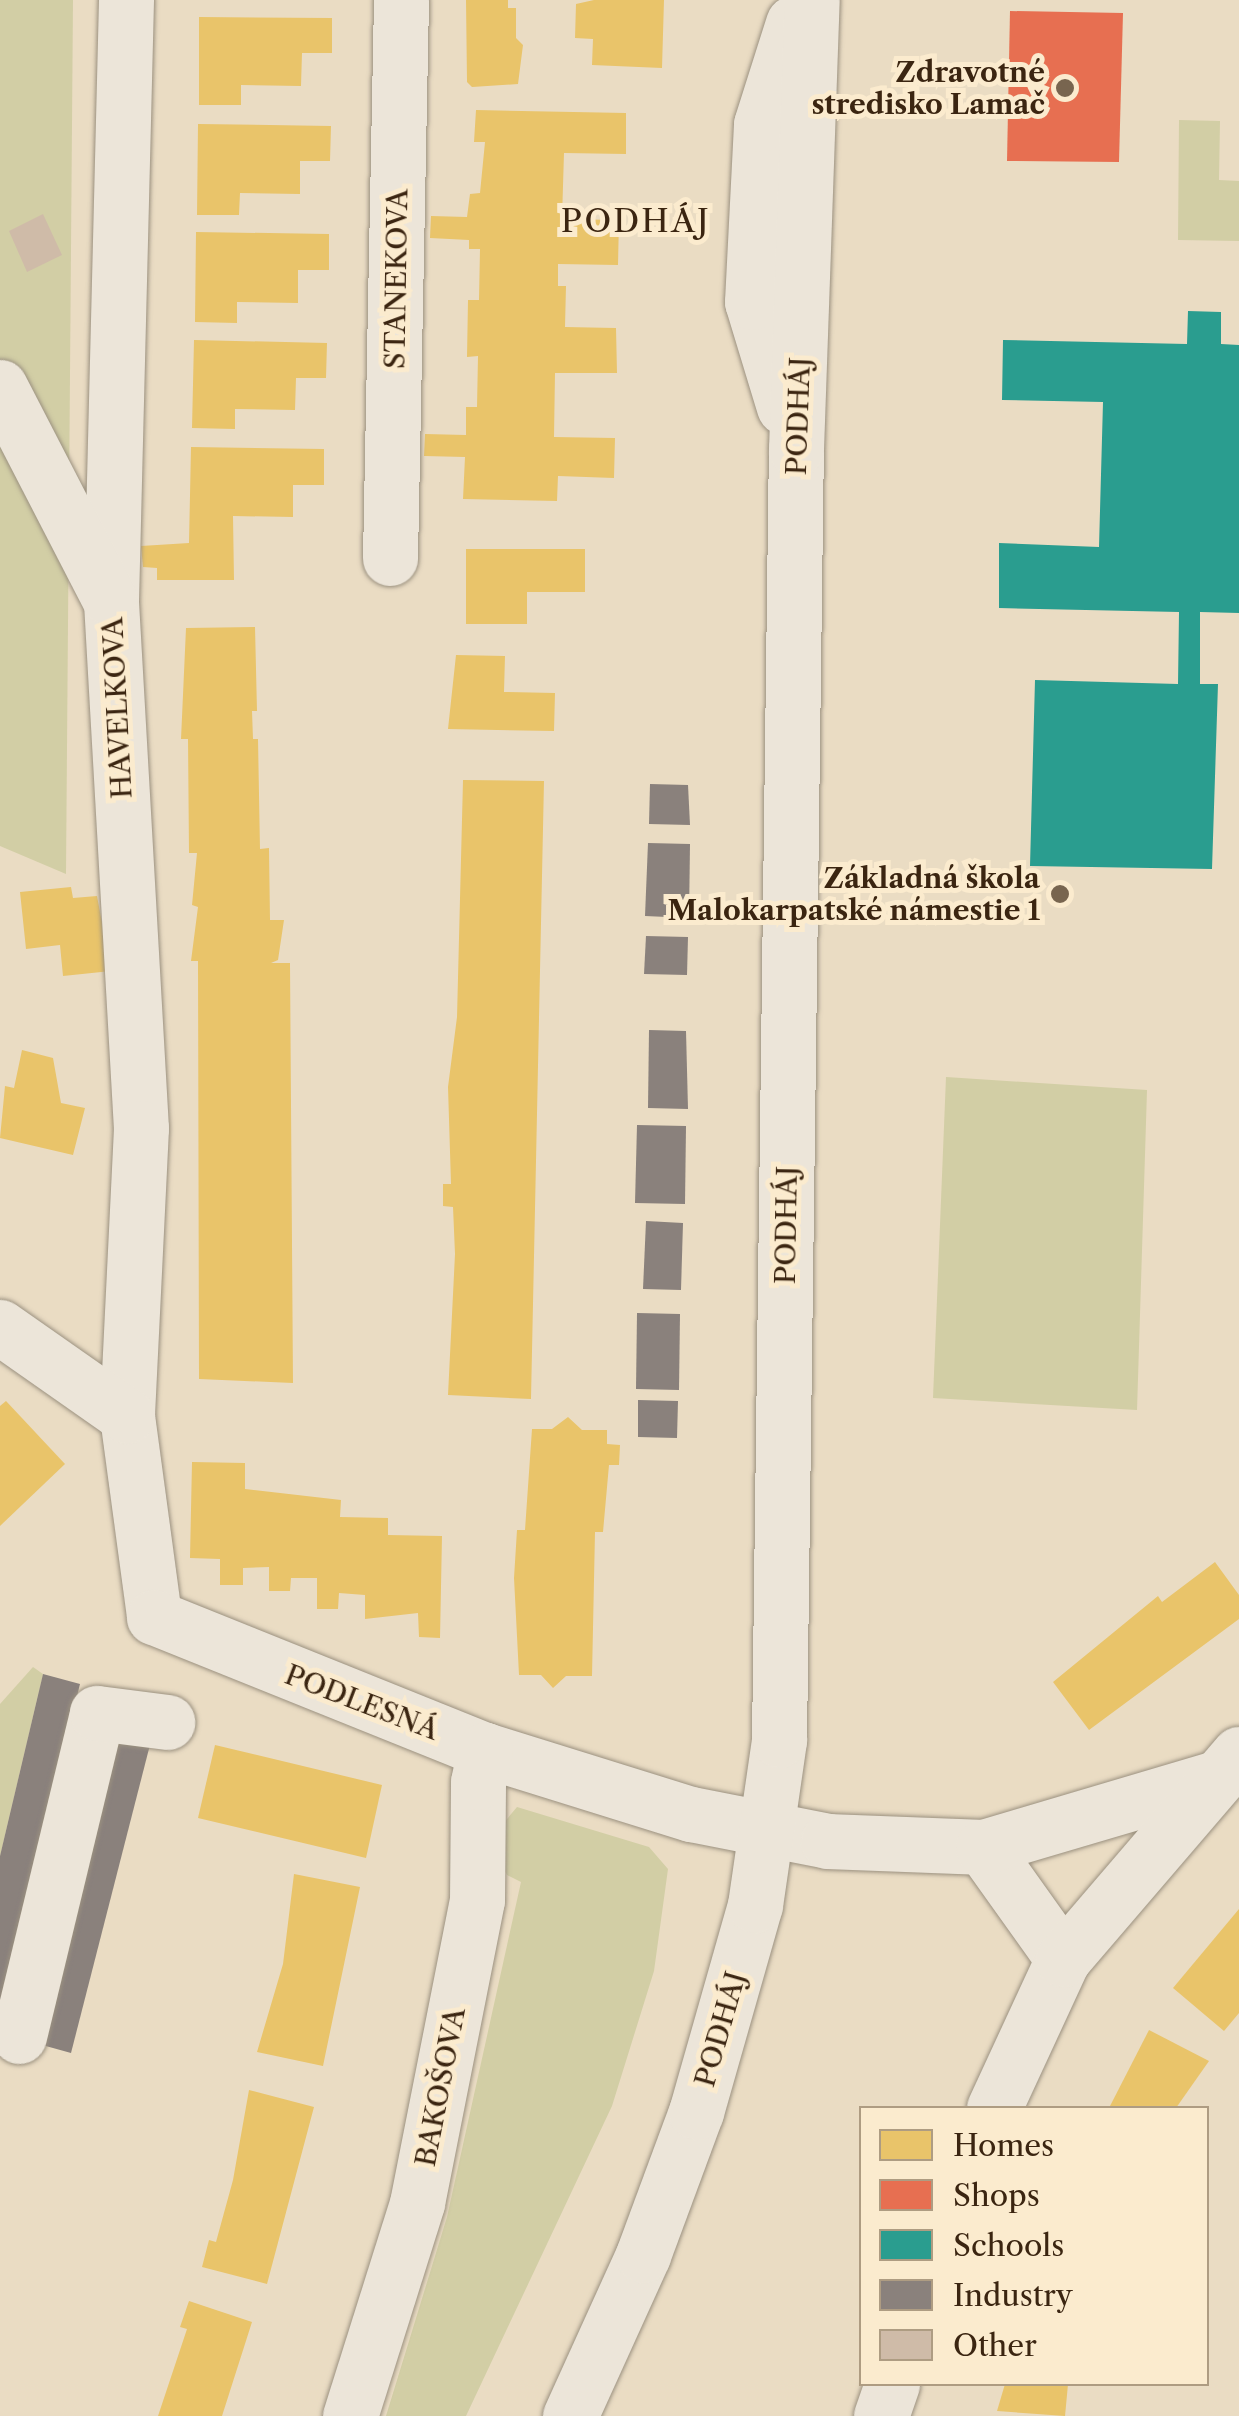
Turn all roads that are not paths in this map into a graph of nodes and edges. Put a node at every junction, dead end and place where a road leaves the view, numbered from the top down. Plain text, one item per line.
1 (126, 0) edge
2 (401, 0) edge
3 (800, 0) edge
4 (812, 0) edge
5 (0, 388) edge
6 (796, 448) junction
7 (390, 558) dead end
8 (111, 602) junction
9 (0, 1327) edge
10 (127, 1416) junction
11 (167, 1722) dead end
12 (485, 1750) junction
13 (1226, 1766) edge
14 (768, 1832) junction
15 (984, 1847) junction
16 (1063, 1958) junction
17 (19, 2036) dead end
18 (995, 2106) edge
19 (891, 2386) edge
20 (350, 2416) edge
21 (570, 2416) edge
22 (881, 2416) edge

1 - 8 street, HAVELKOVA
2 - 7 street, STANEKOVA
3 - 6 street
4 - 6 street, PODHÁJ
5 - 8 street
6 - 14 street, PODHÁJ
8 - 10 street, HAVELKOVA
9 - 10 street
10 - 12 street, PODLESNÁ
11 - 17 street
12 - 14 street, PODLESNÁ
12 - 20 street, BAKOŠOVA
13 - 15 street, PODLESNÁ
13 - 16 street
14 - 15 street, PODLESNÁ
14 - 21 street, PODHÁJ
15 - 16 street
16 - 18 street
19 - 22 street

